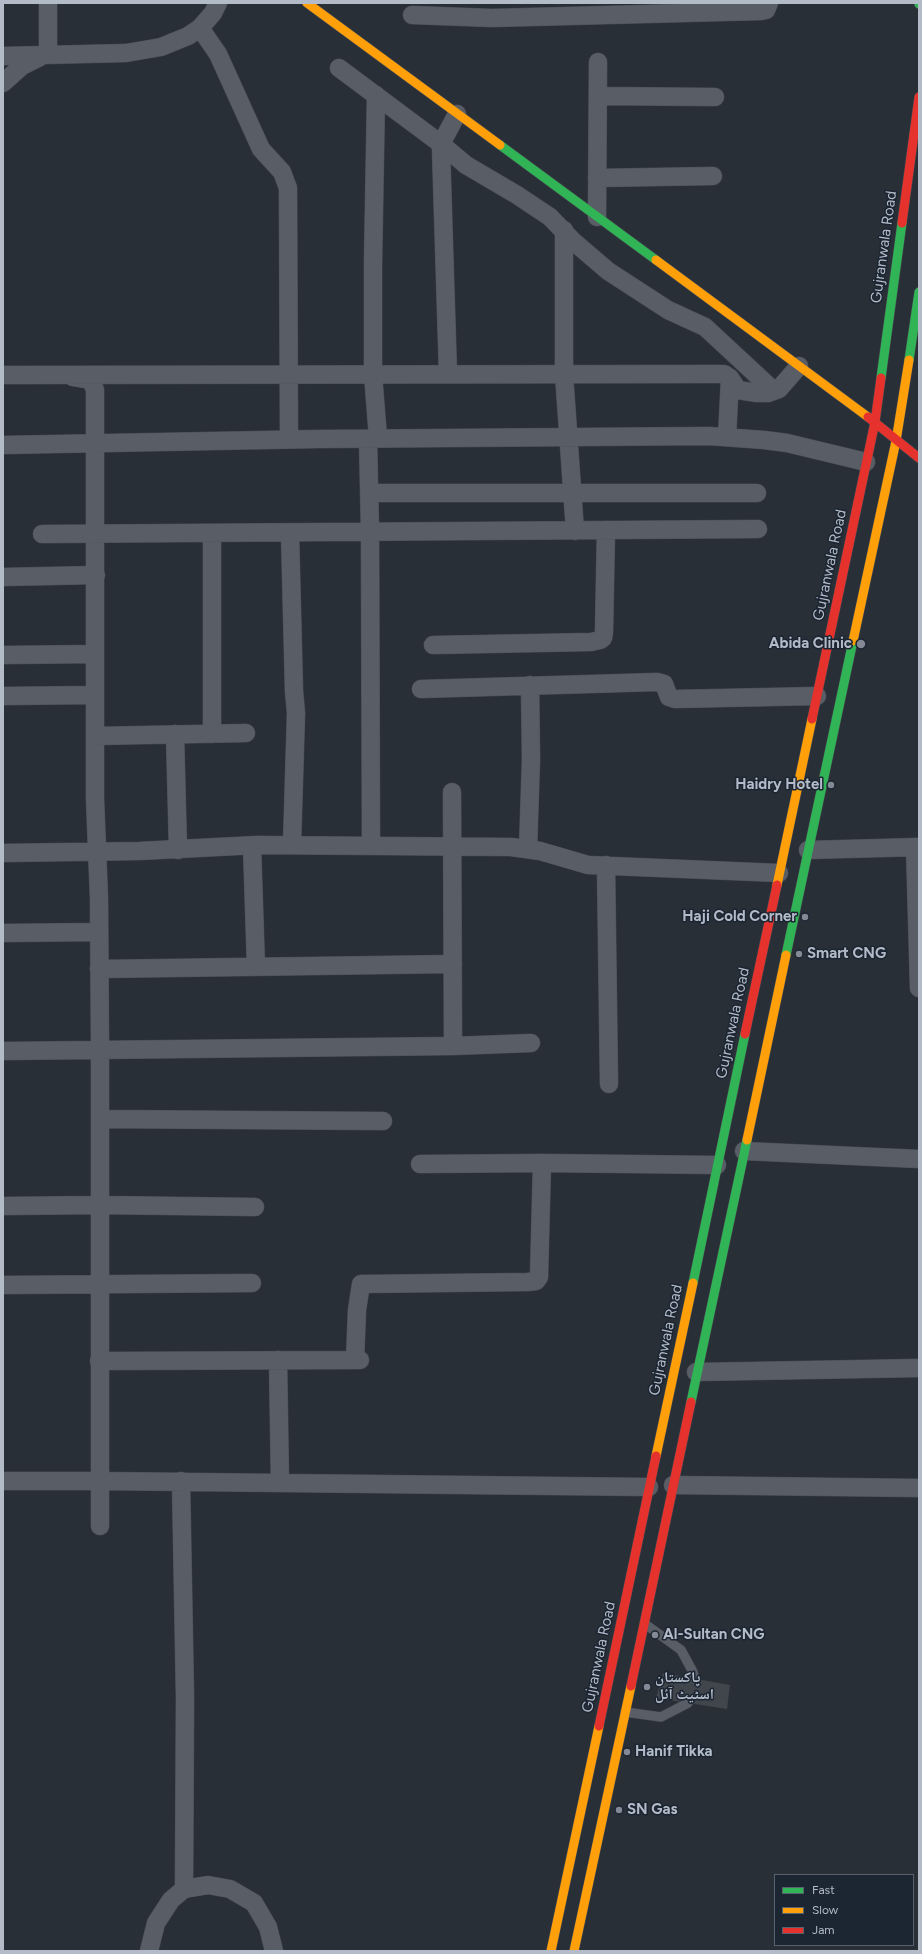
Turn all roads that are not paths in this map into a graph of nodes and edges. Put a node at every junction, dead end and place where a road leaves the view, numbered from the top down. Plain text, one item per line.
1 (48, 3) edge
2 (218, 3) edge
3 (307, 3) edge
4 (769, 3) edge
5 (412, 15) dead end
6 (200, 28) junction
7 (3, 56) edge
8 (45, 56) junction
9 (598, 62) dead end
10 (339, 68) dead end
11 (3, 83) edge
12 (376, 95) junction
13 (598, 96) junction
14 (715, 97) dead end
15 (919, 97) edge
16 (457, 114) junction
17 (441, 144) junction
18 (712, 176) dead end
19 (597, 178) junction
20 (576, 202) junction
21 (597, 217) junction
22 (561, 227) junction
23 (919, 292) edge
24 (799, 366) junction
25 (374, 374) junction
26 (448, 374) junction
27 (564, 374) junction
28 (3, 375) edge
29 (70, 375) junction
30 (288, 375) junction
31 (730, 378) junction
32 (774, 391) junction
33 (875, 422) junction
34 (568, 437) junction
35 (727, 437) junction
36 (373, 438) junction
37 (290, 440) junction
38 (896, 441) junction
39 (94, 443) junction
40 (3, 446) edge
41 (919, 458) edge
42 (866, 462) junction
43 (369, 493) junction
44 (572, 493) junction
45 (757, 493) dead end
46 (758, 529) dead end
47 (606, 530) junction
48 (575, 531) junction
49 (370, 532) junction
50 (212, 533) junction
51 (290, 533) junction
52 (42, 534) dead end
53 (96, 534) junction
54 (96, 575) junction
55 (3, 577) edge
56 (433, 645) dead end
57 (95, 654) junction
58 (3, 655) edge
59 (530, 685) junction
60 (421, 689) dead end
61 (95, 695) junction
62 (3, 696) edge
63 (817, 696) junction
64 (246, 733) dead end
65 (175, 734) junction
66 (212, 734) junction
67 (95, 736) junction
68 (452, 792) dead end
69 (292, 845) junction
70 (371, 845) junction
71 (252, 846) junction
72 (452, 846) junction
73 (917, 847) edge
74 (528, 849) junction
75 (178, 850) junction
76 (808, 850) junction
77 (97, 851) junction
78 (3, 852) edge
79 (606, 865) junction
80 (779, 873) junction
81 (99, 932) junction
82 (3, 933) edge
83 (453, 964) junction
84 (256, 967) junction
85 (99, 969) junction
86 (919, 988) edge
87 (531, 1043) dead end
88 (453, 1046) junction
89 (100, 1050) junction
90 (3, 1051) edge
91 (609, 1084) dead end
92 (100, 1119) junction
93 (383, 1122) dead end
94 (744, 1150) junction
95 (919, 1159) edge
96 (542, 1163) junction
97 (420, 1164) dead end
98 (717, 1166) junction
99 (100, 1205) junction
100 (3, 1206) edge
101 (255, 1207) dead end
102 (252, 1283) dead end
103 (3, 1285) edge
104 (100, 1285) junction
105 (278, 1360) junction
106 (99, 1361) junction
107 (919, 1368) edge
108 (696, 1372) junction
109 (3, 1481) edge
110 (99, 1481) junction
111 (181, 1482) junction
112 (280, 1483) junction
113 (673, 1485) junction
114 (650, 1487) junction
115 (919, 1488) edge
116 (100, 1526) dead end
117 (644, 1623) junction
118 (695, 1679) dead end
119 (688, 1703) dead end
120 (614, 1709) junction
121 (184, 1889) junction
122 (149, 1951) edge
123 (274, 1951) edge
124 (551, 1951) edge
125 (574, 1951) edge

1 - 8 street
2 - 6 street
3 - 16 main road
4 - 5 street
6 - 8 street
6 - 30 street
7 - 8 street
8 - 11 street
9 - 13 street
10 - 12 street
12 - 17 street
12 - 25 street
13 - 14 street
13 - 19 street
15 - 33 main road, Gujranwala Road
16 - 17 street
16 - 20 main road
17 - 22 street
17 - 26 street
18 - 19 street
19 - 21 street
20 - 21 main road
20 - 22 street
21 - 24 main road
22 - 27 street
22 - 32 street
23 - 38 main road, Gujranwala Road
24 - 32 street
24 - 33 main road
25 - 26 street
25 - 30 street
25 - 36 street
26 - 27 street
27 - 31 street
27 - 34 street
28 - 29 street
29 - 30 street
29 - 39 street
30 - 37 street
31 - 32 street
31 - 35 street
33 - 38 main road
33 - 42 main road, Gujranwala Road
34 - 35 street
34 - 36 street
34 - 44 street
35 - 42 street
36 - 37 street
36 - 43 street
37 - 39 street
38 - 41 main road
38 - 76 main road, Gujranwala Road
39 - 40 street
39 - 53 street
42 - 63 main road, Gujranwala Road
43 - 44 street
43 - 49 street
44 - 45 street
44 - 48 street
46 - 47 street
47 - 48 street
47 - 56 street
48 - 49 street
49 - 51 street
49 - 70 street
50 - 51 street
50 - 53 street
50 - 66 street
51 - 69 street
52 - 53 street
53 - 54 street
54 - 55 street
54 - 57 street
57 - 58 street
57 - 61 street
59 - 60 street
59 - 63 street
59 - 74 street
61 - 62 street
61 - 67 street
63 - 80 main road, Gujranwala Road
64 - 66 street
65 - 66 street
65 - 67 street
65 - 75 street
67 - 77 street
68 - 72 street
69 - 70 street
69 - 71 street
70 - 72 street
71 - 75 street
71 - 84 street
72 - 74 street
72 - 83 street
73 - 76 street
73 - 86 street
74 - 79 street
75 - 77 street
76 - 94 main road, Gujranwala Road
77 - 78 street
77 - 81 street
79 - 80 street
79 - 91 street
80 - 98 main road, Gujranwala Road
81 - 82 street
81 - 85 street
83 - 84 street
83 - 88 street
84 - 85 street
85 - 89 street
87 - 88 street
88 - 89 street
89 - 90 street
89 - 92 street
92 - 93 street
92 - 99 street
94 - 95 street
94 - 108 main road, Gujranwala Road
96 - 97 street
96 - 98 street
96 - 105 street
98 - 114 main road, Gujranwala Road
99 - 100 street
99 - 101 street
99 - 104 street
102 - 104 street
103 - 104 street
104 - 106 street
105 - 106 street
105 - 112 street
106 - 110 street
107 - 108 street
108 - 113 main road, Gujranwala Road
109 - 110 street
110 - 111 street
110 - 116 street
111 - 112 street
111 - 121 street
112 - 114 street
113 - 115 street
113 - 117 main road, Gujranwala Road
114 - 120 main road, Gujranwala Road
117 - 118 lane
117 - 120 main road, Gujranwala Road
119 - 120 lane
120 - 124 main road, Gujranwala Road
120 - 125 main road, Gujranwala Road
121 - 122 street
121 - 123 street

